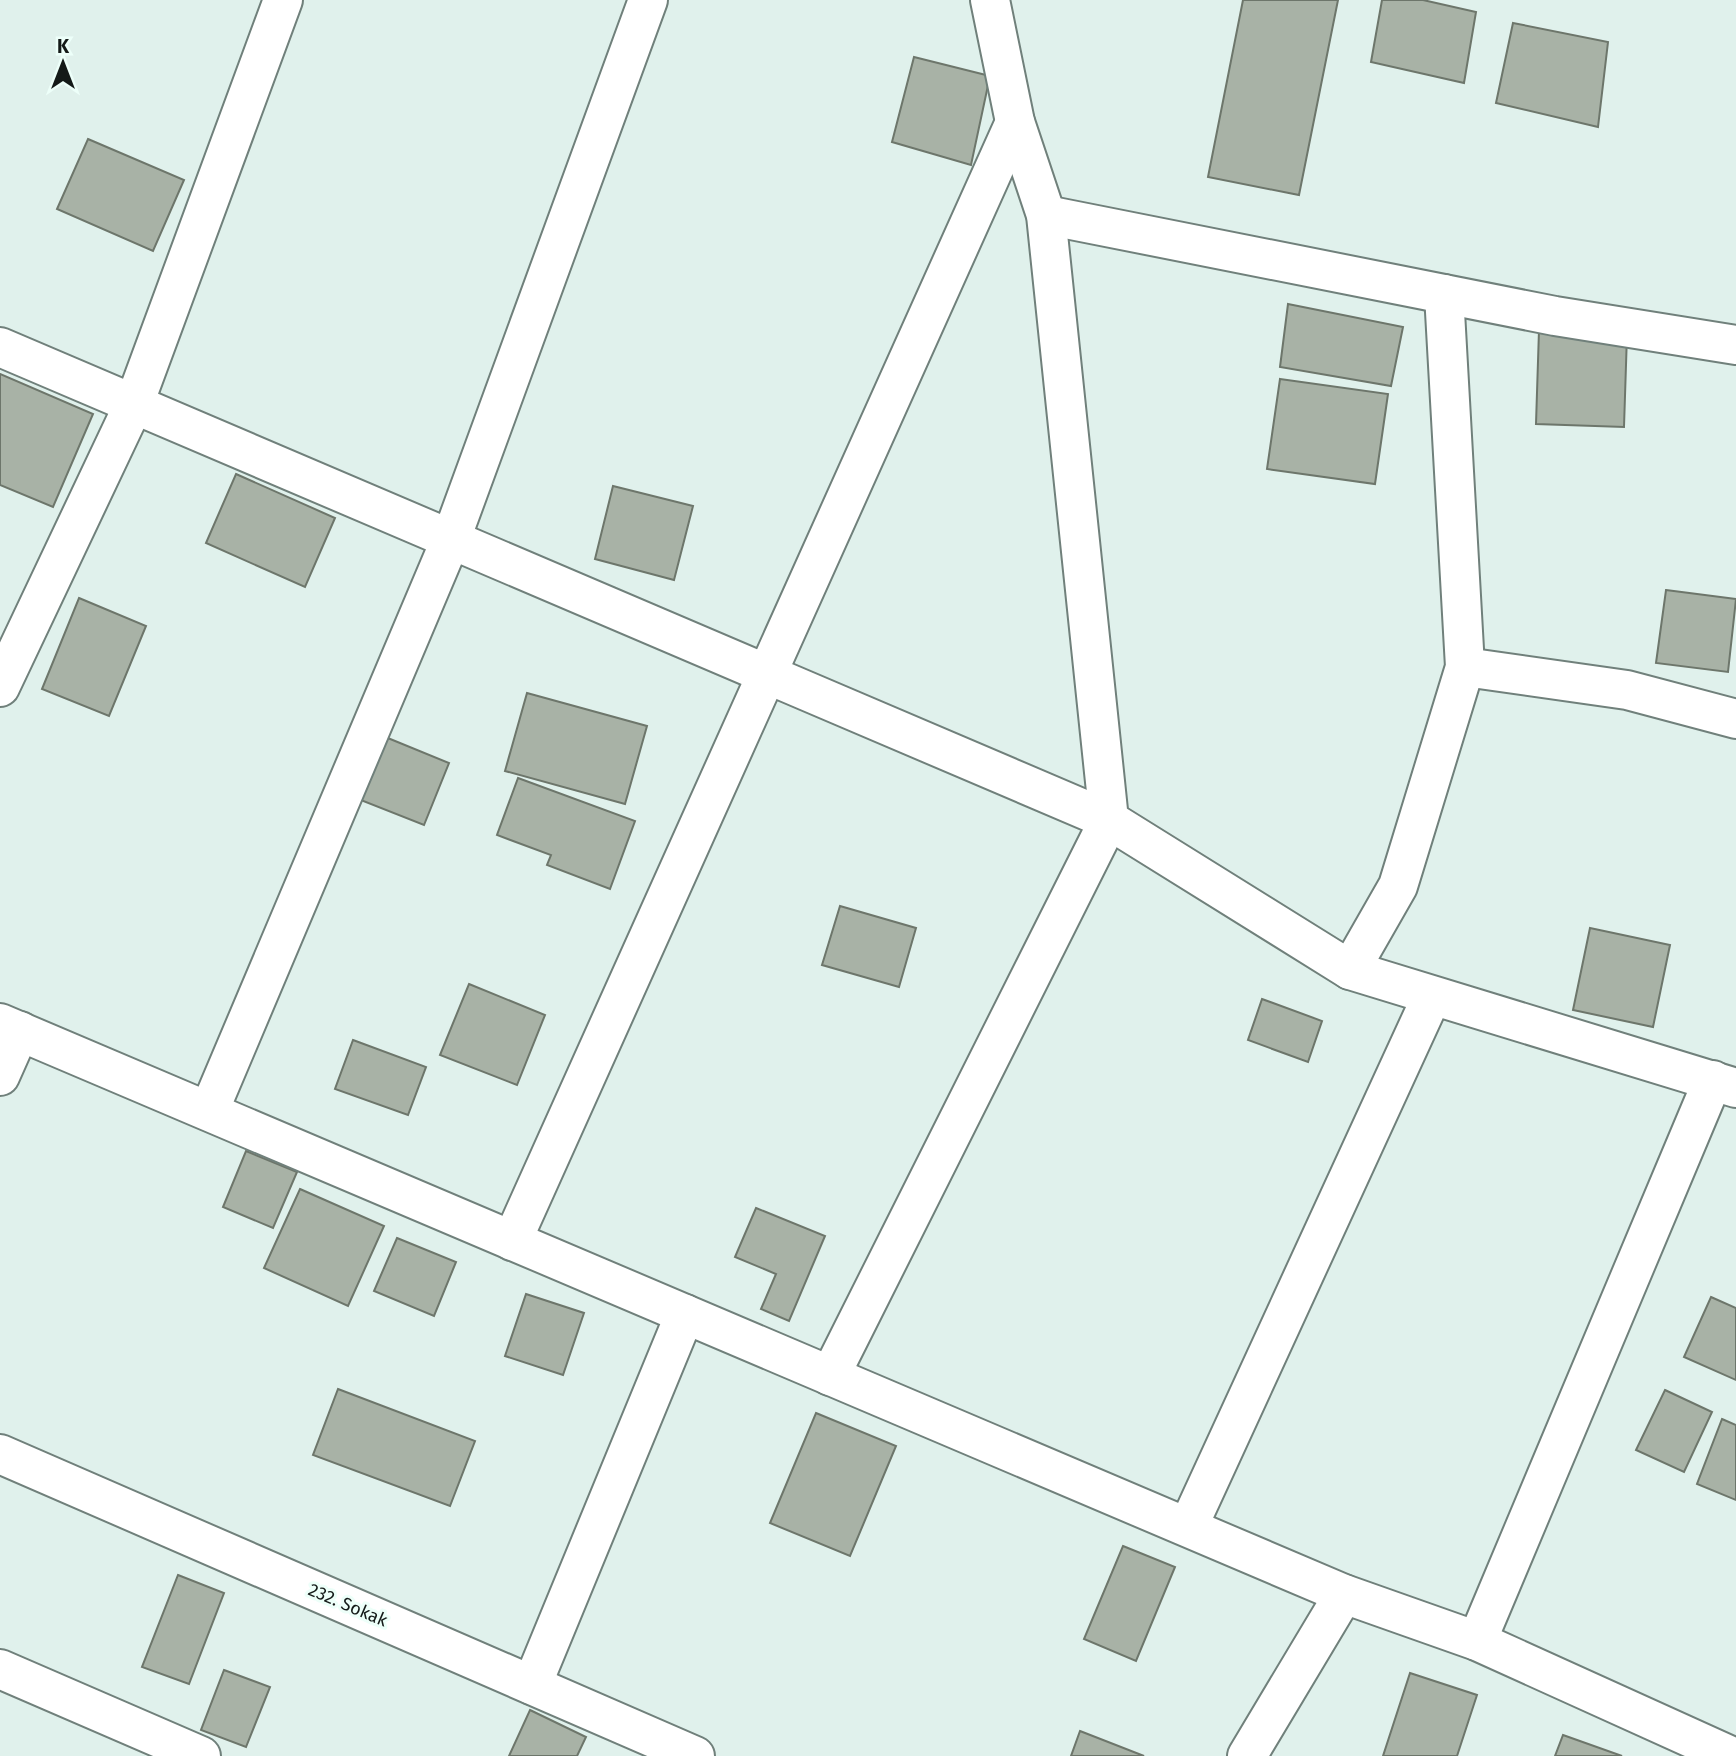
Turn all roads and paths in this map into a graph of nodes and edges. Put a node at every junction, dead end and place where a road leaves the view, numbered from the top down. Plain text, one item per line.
1 (283, 0) edge
2 (648, 0) edge
3 (990, 0) edge
4 (1015, 122) junction
5 (1046, 215) junction
6 (1444, 294) junction
7 (1736, 345) edge
8 (0, 347) edge
9 (134, 404) junction
10 (452, 539) junction
11 (1465, 667) junction
12 (765, 673) junction
13 (0, 687) edge
14 (1736, 719) edge
15 (1109, 820) junction
16 (1350, 970) junction
17 (1432, 996) junction
18 (10, 1027) edge
19 (0, 1076) edge
20 (1725, 1084) edge
21 (209, 1111) junction
22 (512, 1241) junction
23 (685, 1314) junction
24 (830, 1376) junction
25 (0, 1454) edge
26 (1188, 1527) junction
27 (1344, 1594) junction
28 (1477, 1641) junction
29 (0, 1669) edge
30 (532, 1685) junction
31 (201, 1756) edge
32 (695, 1756) edge
33 (1247, 1756) edge
34 (1731, 1756) edge

1 - 9 street
2 - 10 street
3 - 4 street
4 - 5 street
4 - 12 street
5 - 6 street
5 - 15 street
6 - 7 street
6 - 11 street
8 - 9 street
9 - 10 street
9 - 13 street
10 - 12 street
10 - 21 street
11 - 14 street
11 - 16 street
12 - 15 street
12 - 22 street
15 - 16 street
15 - 24 street
16 - 17 street
17 - 20 street
17 - 26 street
18 - 19 street
18 - 21 street
20 - 28 street
21 - 22 street
22 - 23 street
23 - 24 street
23 - 30 street
24 - 26 street
25 - 30 street, 232. Sokak
26 - 27 street
27 - 28 street
27 - 33 street
28 - 34 street
29 - 31 street
30 - 32 street, 232. Sokak

